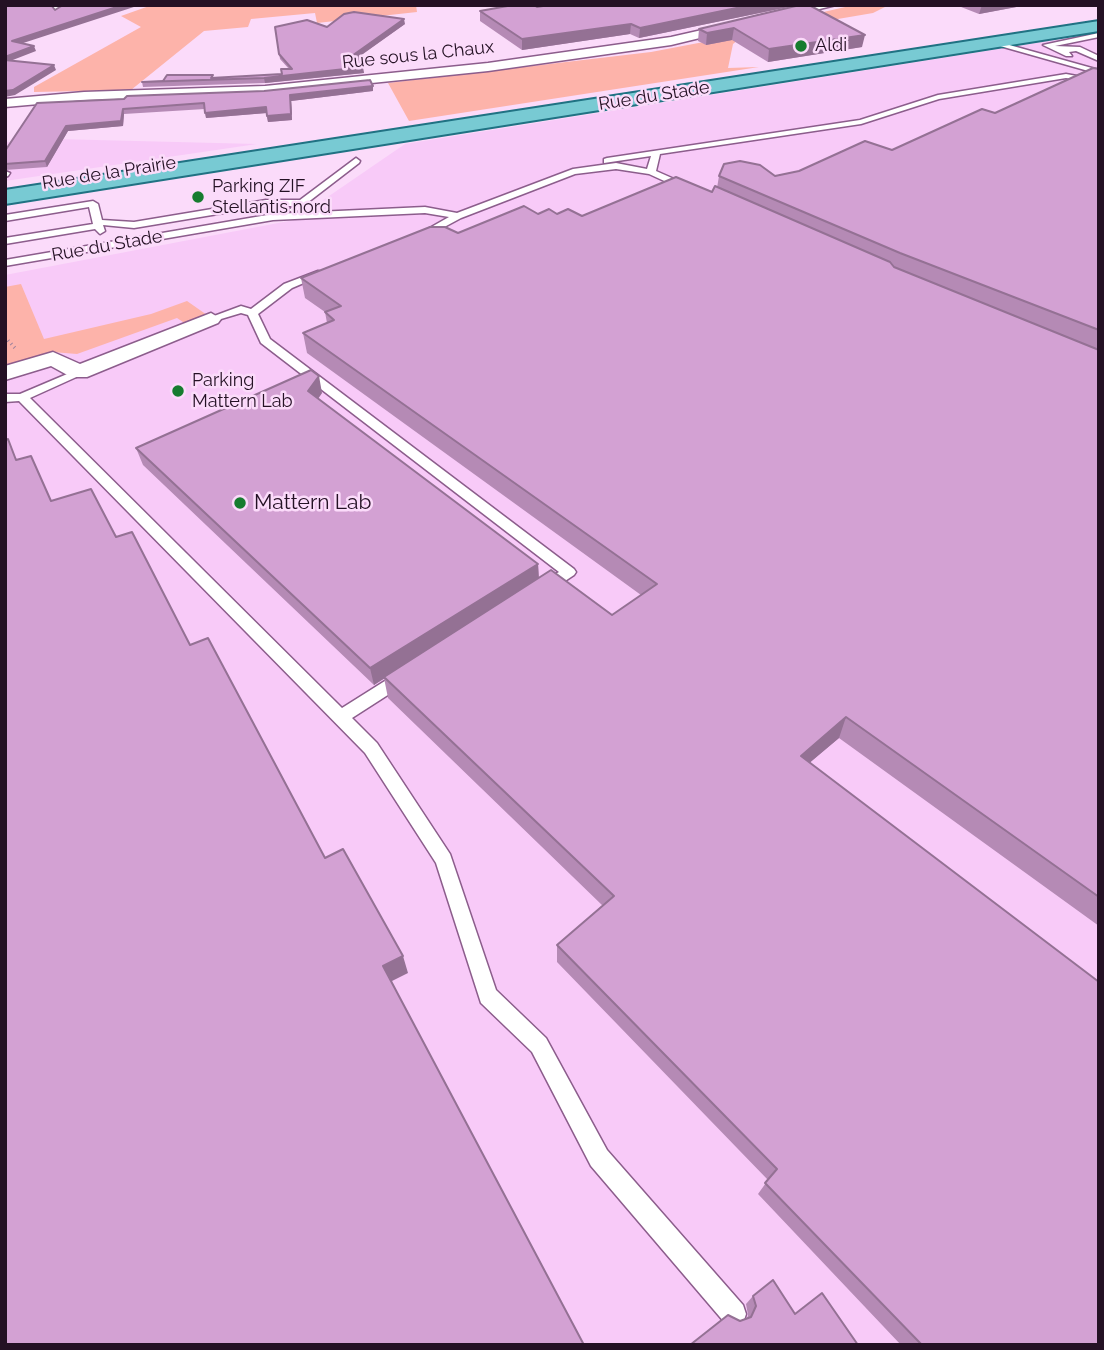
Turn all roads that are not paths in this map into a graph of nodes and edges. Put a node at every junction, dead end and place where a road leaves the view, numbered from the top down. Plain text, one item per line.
1 (830, 5) edge
2 (1099, 20) edge
3 (1099, 26) edge
4 (1099, 35) edge
5 (995, 43) junction
6 (1099, 60) edge
7 (1096, 69) edge
8 (1099, 82) edge
9 (5, 103) edge
10 (656, 152) junction
11 (211, 161) junction
12 (356, 162) dead end
13 (573, 172) junction
14 (651, 172) junction
15 (10, 182) edge
16 (700, 194) edge
17 (5, 197) edge
18 (300, 203) junction
19 (293, 215) junction
20 (458, 216) junction
21 (5, 218) edge
22 (98, 224) junction
23 (416, 239) edge
24 (5, 241) edge
25 (103, 246) junction
26 (5, 263) edge
27 (339, 267) edge
28 (252, 313) junction
29 (211, 319) joint
30 (79, 372) junction
31 (5, 373) edge
32 (13, 398) edge
33 (524, 601) edge
34 (410, 673) edge
35 (342, 716) junction
36 (734, 1314) dead end

1 - 9 street, Rue sous la Chaux
2 - 11 main road, Rue du Stade
3 - 5 main road, Rue du Stade
4 - 6 lane
5 - 7 lane
5 - 11 main road, Rue du Stade
8 - 10 lane
10 - 13 lane
10 - 14 lane
11 - 15 main road, Rue de la Prairie
11 - 17 main road, Rue de la Prairie
12 - 18 lane
13 - 14 lane
13 - 20 lane
14 - 16 lane
18 - 19 lane
18 - 22 lane
19 - 20 lane, Rue du Stade
19 - 25 lane, Rue du Stade
20 - 23 lane
21 - 22 lane
22 - 24 lane
22 - 25 lane
25 - 26 lane, Rue du Stade
27 - 28 lane
28 - 29 lane
28 - 33 lane
29 - 30 street
30 - 31 street
30 - 32 lane
32 - 35 lane
34 - 35 lane
35 - 36 lane

